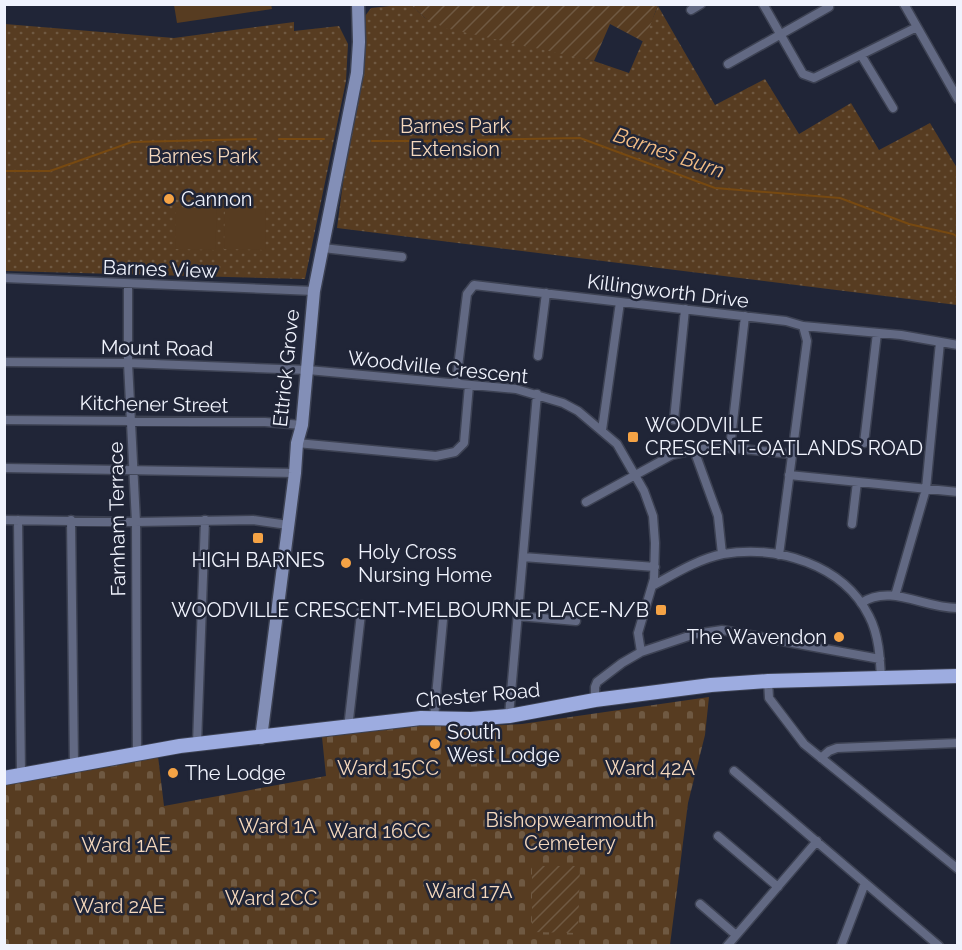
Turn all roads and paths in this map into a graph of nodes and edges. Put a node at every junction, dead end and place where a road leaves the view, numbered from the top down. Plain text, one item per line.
1 (358, 4) edge
2 (701, 4) edge
3 (763, 4) edge
4 (904, 4) edge
5 (829, 7) dead end
6 (691, 10) dead end
7 (917, 27) junction
8 (780, 33) junction
9 (861, 55) junction
10 (728, 64) dead end
11 (957, 99) edge
12 (893, 108) dead end
13 (323, 248) junction
14 (402, 257) dead end
15 (4, 278) edge
16 (128, 284) junction
17 (314, 291) junction
18 (546, 293) junction
19 (620, 302) junction
20 (685, 309) junction
21 (745, 316) junction
22 (803, 326) junction
23 (878, 333) junction
24 (940, 342) junction
25 (957, 345) edge
26 (538, 356) dead end
27 (4, 362) edge
28 (128, 363) junction
29 (308, 370) junction
30 (456, 383) junction
31 (469, 385) junction
32 (537, 394) junction
33 (4, 420) edge
34 (132, 420) junction
35 (674, 420) dead end
36 (302, 425) junction
37 (602, 430) junction
38 (864, 443) dead end
39 (297, 444) junction
40 (730, 448) junction
41 (694, 450) junction
42 (792, 454) junction
43 (4, 468) edge
44 (134, 469) junction
45 (295, 473) junction
46 (789, 475) junction
47 (636, 476) junction
48 (857, 482) junction
49 (926, 489) junction
50 (957, 492) edge
51 (586, 502) dead end
52 (4, 520) edge
53 (18, 520) junction
54 (71, 520) junction
55 (206, 520) junction
56 (136, 522) junction
57 (852, 524) dead end
58 (288, 525) junction
59 (722, 554) junction
60 (779, 555) junction
61 (523, 557) junction
62 (655, 567) junction
63 (652, 586) junction
64 (895, 596) junction
65 (861, 603) junction
66 (362, 605) dead end
67 (957, 608) edge
68 (518, 616) junction
69 (443, 620) dead end
70 (576, 621) dead end
71 (641, 652) junction
72 (880, 659) junction
73 (957, 676) edge
74 (881, 679) junction
75 (768, 681) junction
76 (595, 700) junction
77 (509, 716) junction
78 (434, 718) junction
79 (348, 728) junction
80 (261, 738) junction
81 (957, 743) edge
82 (197, 744) junction
83 (137, 753) junction
84 (821, 758) junction
85 (74, 765) junction
86 (734, 771) dead end
87 (21, 775) junction
88 (4, 778) edge
89 (718, 836) dead end
90 (817, 841) junction
91 (957, 869) edge
92 (866, 883) junction
93 (778, 887) junction
94 (700, 904) dead end
95 (736, 935) junction
96 (727, 945) edge
97 (841, 945) edge
98 (939, 945) edge

1 - 13 street, Ettrick Grove
2 - 6 street
3 - 8 street
4 - 7 street
5 - 8 street
7 - 9 street
7 - 11 street
8 - 9 street
8 - 10 street
9 - 12 street
13 - 14 street
13 - 17 street, Ettrick Grove
15 - 16 street, Barnes View
16 - 17 street, Barnes View
16 - 28 street, Farnham Terrace
17 - 29 street, Ettrick Grove
18 - 19 street, Killingworth Drive
18 - 26 street
18 - 30 street, Killingworth Drive
19 - 20 street, Killingworth Drive
19 - 37 street
20 - 21 street, Killingworth Drive
20 - 35 street
21 - 22 street, Killingworth Drive
21 - 40 street
22 - 23 street, Killingworth Drive
22 - 42 street
23 - 24 street, Killingworth Drive
23 - 38 street
24 - 25 street, Killingworth Drive
24 - 49 street
27 - 28 street, Mount Road
28 - 29 street, Mount Road
28 - 34 street, Farnham Terrace
29 - 30 street, Woodville Crescent
29 - 36 street, Ettrick Grove
30 - 31 street, Woodville Crescent
31 - 32 street, Woodville Crescent
31 - 39 street
32 - 37 street, Woodville Crescent
32 - 61 street
33 - 34 street, Kitchener Street
34 - 36 street, Kitchener Street
34 - 44 street, Farnham Terrace
36 - 39 street, Ettrick Grove
37 - 47 street, Woodville Crescent
39 - 45 street, Ettrick Grove
40 - 41 street
40 - 42 street
41 - 47 street
41 - 59 street
42 - 46 street
43 - 44 street
44 - 45 street
44 - 56 street, Farnham Terrace
45 - 58 street, Ettrick Grove
46 - 48 street
46 - 60 street
47 - 51 street
47 - 62 street, Woodville Crescent
48 - 49 street
48 - 57 street
49 - 50 street
49 - 64 street
52 - 53 street
53 - 54 street
53 - 87 street
54 - 56 street
54 - 85 street
55 - 56 street
55 - 58 street
55 - 82 street
56 - 83 street, Farnham Terrace
58 - 80 street, Ettrick Grove
59 - 60 street
59 - 63 street
60 - 65 street
61 - 62 street
61 - 68 street
62 - 63 street, Woodville Crescent
63 - 71 street, Woodville Crescent
64 - 65 street
64 - 67 street
65 - 72 street
66 - 79 street
68 - 70 street
68 - 77 street
69 - 78 street
71 - 72 street
71 - 76 street
72 - 74 street
73 - 74 main road, Chester Road
74 - 75 main road, Chester Road
75 - 76 main road, Chester Road
75 - 84 street
76 - 77 main road, Chester Road
77 - 78 main road, Chester Road
78 - 79 main road, Chester Road
79 - 80 main road, Chester Road
80 - 82 main road, Chester Road
81 - 84 street
82 - 83 main road, Chester Road
83 - 85 main road, Chester Road
84 - 91 street
85 - 87 main road, Chester Road
86 - 90 street
87 - 88 main road, Chester Road
89 - 93 street
90 - 92 street
90 - 93 street
92 - 97 street
92 - 98 street
93 - 95 street
94 - 95 street
95 - 96 street

